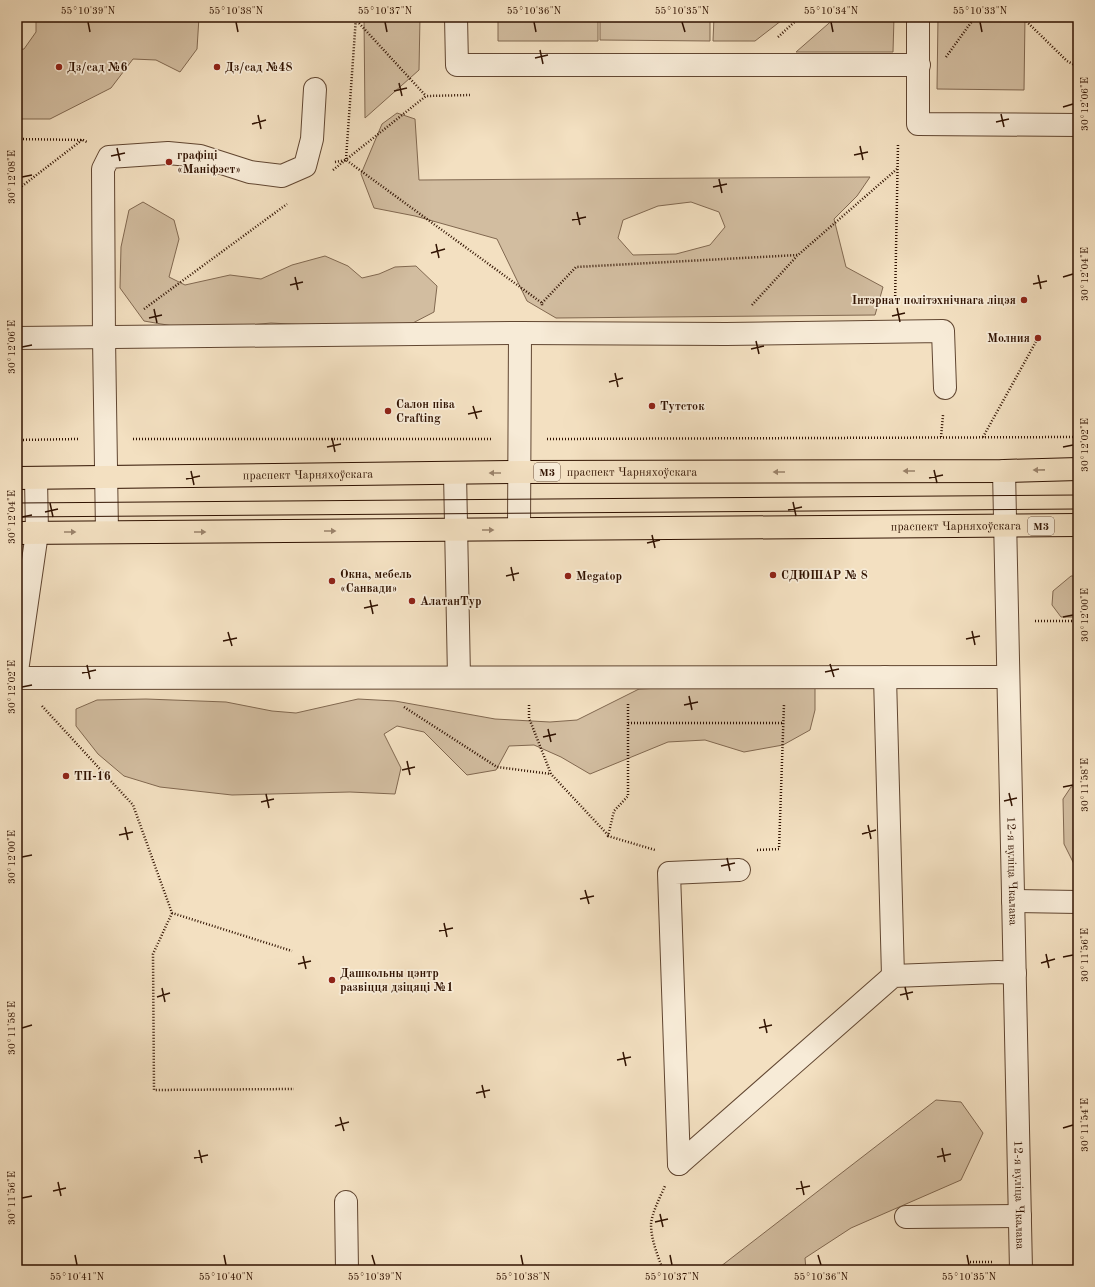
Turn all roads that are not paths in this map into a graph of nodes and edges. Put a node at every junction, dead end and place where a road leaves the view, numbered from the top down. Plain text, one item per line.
1 (456, 17) edge
2 (918, 17) edge
3 (919, 65) junction
4 (316, 89) dead end
5 (1078, 125) edge
6 (520, 333) junction
7 (17, 338) edge
8 (104, 338) junction
9 (945, 388) dead end
10 (1078, 470) edge
11 (1004, 471) junction
12 (520, 472) junction
13 (455, 473) junction
14 (106, 477) junction
15 (26, 478) edge
16 (1078, 525) edge
17 (1005, 526) junction
18 (519, 529) junction
19 (456, 530) junction
20 (107, 532) junction
21 (27, 533) edge
22 (17, 671) edge
23 (459, 677) junction
24 (1008, 677) junction
25 (17, 678) edge
26 (886, 678) junction
27 (739, 870) dead end
28 (1013, 901) junction
29 (1078, 902) edge
30 (1015, 973) junction
31 (894, 976) junction
32 (346, 1202) dead end
33 (1020, 1216) junction
34 (906, 1217) dead end
35 (347, 1270) edge
36 (1021, 1270) edge

1 - 3 street
2 - 3 street
3 - 5 street
4 - 8 street
6 - 8 street
6 - 9 street
6 - 12 street
7 - 8 street
8 - 14 street
10 -> 11 main road, праспект Чарняхоўскага / М3
11 -> 12 main road, праспект Чарняхоўскага / М3
11 - 17 street, 12-я вуліца Чкалава
12 -> 13 main road, праспект Чарняхоўскага / М3
12 - 18 street
13 - 14 main road, праспект Чарняхоўскага / М3
13 - 19 street
14 - 15 main road, праспект Чарняхоўскага / М3
14 - 20 street
15 - 21 street
16 - 17 main road, праспект Чарняхоўскага / М3
17 - 18 main road, праспект Чарняхоўскага / М3
17 - 24 street, 12-я вуліца Чкалава
19 -> 18 main road, праспект Чарняхоўскага / М3
20 -> 19 main road, праспект Чарняхоўскага / М3
19 - 23 street
21 -> 20 main road, праспект Чарняхоўскага / М3
21 - 22 street
23 - 25 street
23 - 26 street
24 - 26 street
24 - 28 street, 12-я вуліца Чкалава
26 - 31 street
27 - 31 street
28 - 29 street
28 - 30 street, 12-я вуліца Чкалава
30 - 31 street
30 - 33 street, 12-я вуліца Чкалава
32 - 35 street
33 - 34 street
33 - 36 street, 12-я вуліца Чкалава

